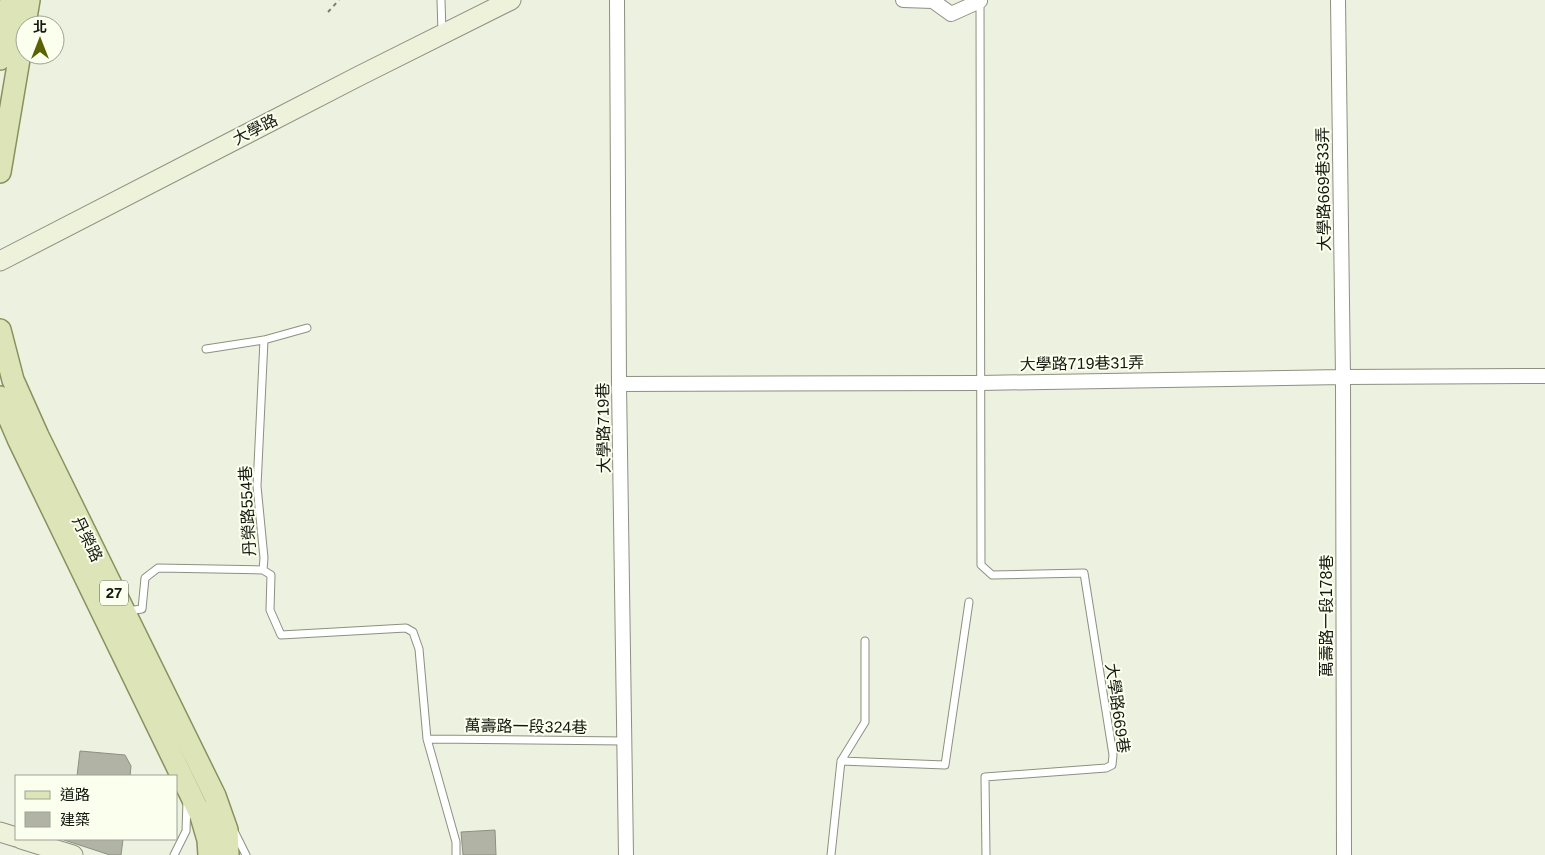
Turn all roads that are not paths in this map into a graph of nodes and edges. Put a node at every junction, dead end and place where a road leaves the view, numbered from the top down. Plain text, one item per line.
1 (11, 0) edge
2 (29, 0) edge
3 (441, 0) edge
4 (511, 0) edge
5 (617, 0) edge
6 (903, 0) edge
7 (1338, 0) edge
8 (980, 1) edge
9 (442, 34) junction
10 (0, 59) edge
11 (0, 172) edge
12 (0, 261) edge
13 (307, 328) dead end
14 (0, 330) edge
15 (264, 340) junction
16 (206, 349) dead end
17 (1545, 376) edge
18 (1343, 377) junction
19 (980, 382) junction
20 (620, 384) junction
21 (0, 397) edge
22 (263, 570) junction
23 (969, 602) dead end
24 (124, 612) junction
25 (865, 642) dead end
26 (427, 739) junction
27 (624, 741) junction
28 (181, 750) junction
29 (841, 761) junction
30 (189, 791) junction
31 (215, 796) junction
32 (0, 832) edge
33 (15, 837) edge
34 (23, 840) edge
35 (73, 855) edge
36 (174, 855) edge
37 (208, 855) edge
38 (228, 855) edge
39 (246, 855) edge
40 (456, 855) edge
41 (626, 855) edge
42 (831, 855) edge
43 (986, 855) edge
44 (1344, 855) edge

1 - 10 main road
2 - 11 main road
3 - 9 lane
4 - 9 main road, 大學路
5 - 20 street, 大學路719巷
6 - 8 street
7 - 18 street, 大學路669巷33弄
8 - 19 lane
9 - 12 main road, 大學路
13 - 15 lane
14 - 24 main road, 丹榮路 / 27
15 - 16 lane
15 - 22 lane, 丹榮路554巷
17 - 18 street, 大學路719巷31弄
18 - 19 street, 大學路719巷31弄
18 - 44 street, 萬壽路一段178巷
19 - 20 street, 大學路719巷31弄
19 - 43 lane, 大學路669巷
20 - 27 street, 大學路719巷
21 - 28 main road, 丹榮路 / 27
22 - 24 lane, 丹榮路554巷
22 - 26 lane
23 - 29 lane
24 - 28 main road, 丹榮路 / 27
25 - 29 lane
26 - 27 lane, 萬壽路一段324巷
26 - 40 lane
27 - 41 street, 大學路719巷
28 - 30 main road, 丹榮路 / 27
28 - 31 main road, 丹榮路 / 27
29 - 42 lane
30 - 36 lane
30 - 37 main road, 丹榮路 / 27
31 - 38 main road, 丹榮路 / 27
31 - 39 lane
32 - 33 main road
34 - 35 main road

